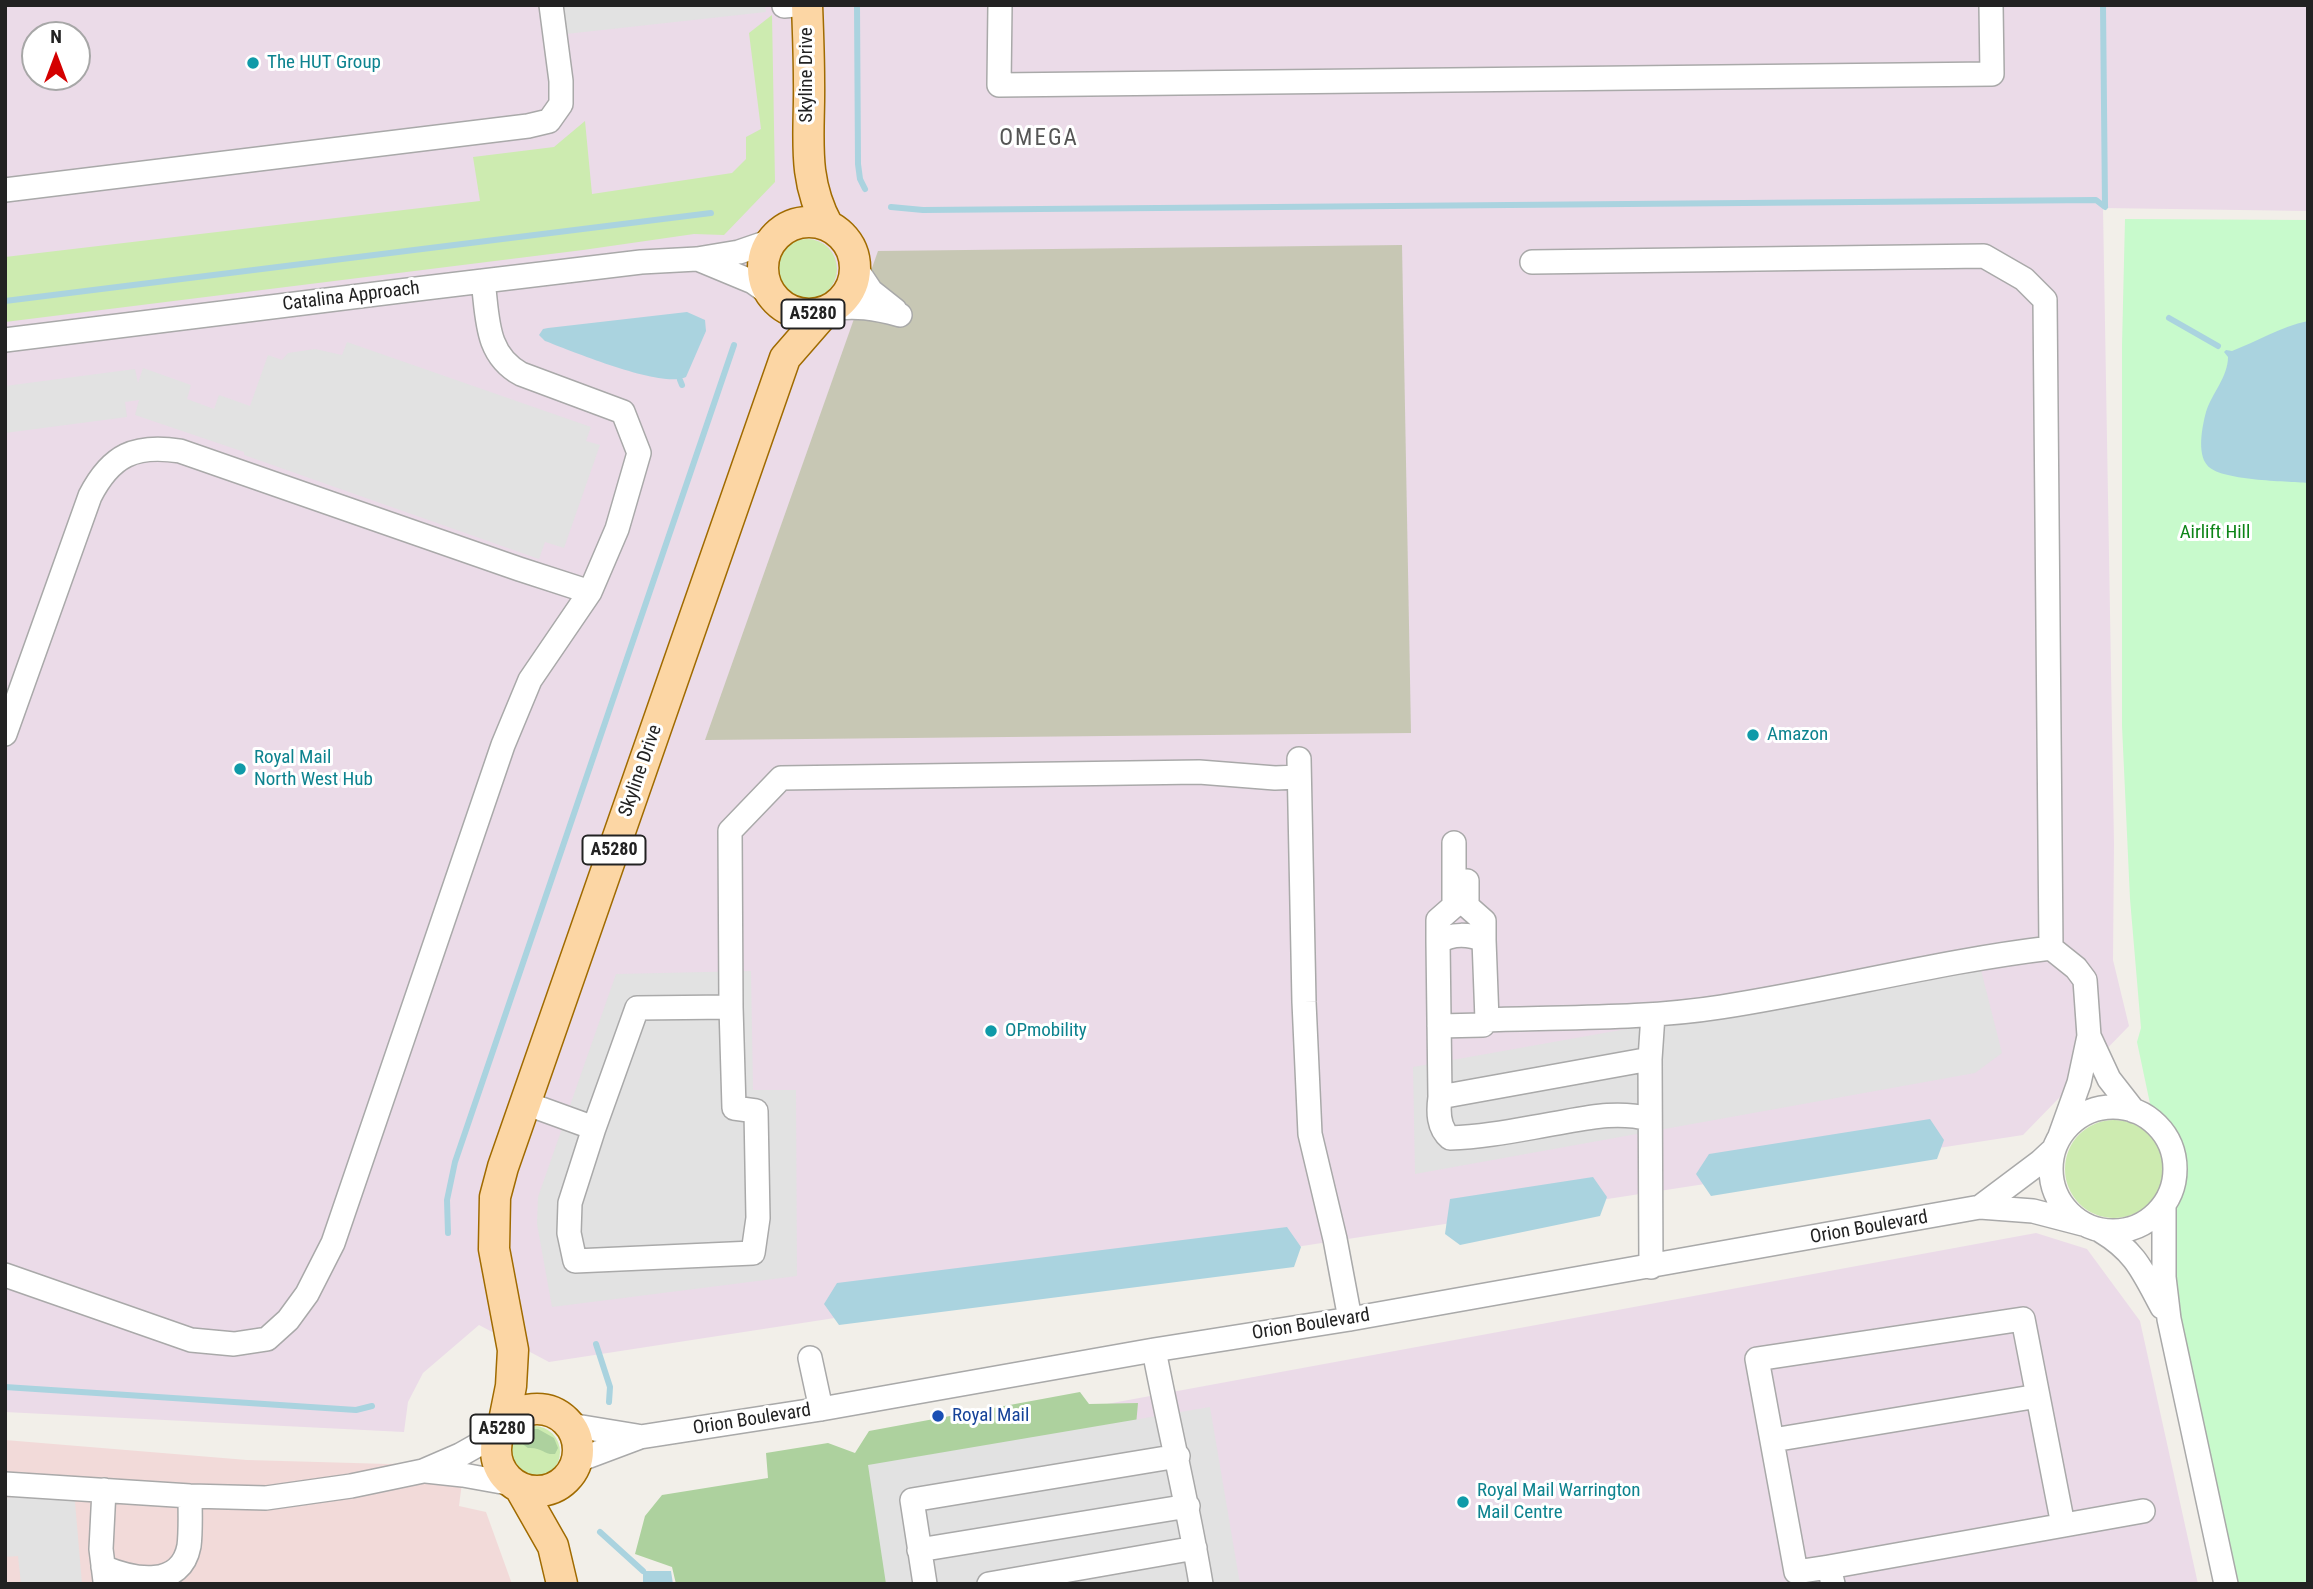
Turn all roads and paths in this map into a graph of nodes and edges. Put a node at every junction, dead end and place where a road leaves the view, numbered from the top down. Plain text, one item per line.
1 (551, 5) edge
2 (795, 5) edge
3 (807, 5) edge
4 (1000, 5) edge
5 (1991, 5) edge
6 (784, 6) edge
7 (807, 144) junction
8 (5, 190) edge
9 (828, 226) junction
10 (776, 236) junction
11 (697, 258) junction
12 (1532, 262) dead end
13 (855, 267) junction
14 (483, 281) junction
15 (773, 298) junction
16 (828, 310) junction
17 (5, 340) edge
18 (785, 358) junction
19 (590, 592) junction
20 (5, 734) edge
21 (1484, 940) junction
22 (1438, 942) junction
23 (2051, 948) junction
24 (731, 1006) junction
25 (1653, 1015) junction
26 (1487, 1020) junction
27 (1439, 1026) junction
28 (2089, 1036) junction
29 (1650, 1059) junction
30 (1440, 1097) junction
31 (525, 1103) junction
32 (2134, 1111) junction
33 (1650, 1118) junction
34 (594, 1128) junction
35 (2057, 1142) junction
36 (2164, 1206) junction
37 (1980, 1207) junction
38 (2092, 1227) junction
39 (1651, 1267) junction
40 (5, 1275) edge
41 (1350, 1319) junction
42 (2169, 1319) junction
43 (513, 1350) junction
44 (1154, 1350) junction
45 (810, 1358) dead end
46 (2038, 1396) junction
47 (821, 1409) junction
48 (561, 1419) junction
49 (501, 1430) junction
50 (640, 1437) junction
51 (1773, 1440) junction
52 (1178, 1456) junction
53 (423, 1471) junction
54 (570, 1471) junction
55 (5, 1485) edge
56 (516, 1486) junction
57 (104, 1490) junction
58 (190, 1496) junction
59 (1188, 1506) junction
60 (2143, 1511) dead end
61 (2063, 1525) junction
62 (553, 1546) junction
63 (1195, 1548) junction
64 (919, 1550) junction
65 (104, 1575) edge
66 (1831, 1575) edge
67 (562, 1584) edge
68 (925, 1584) edge
69 (989, 1584) edge
70 (1201, 1584) edge
71 (2226, 1584) edge

1 - 8 street
2 - 6 street
3 - 7 main road, Skyline Drive / A5280
4 - 5 street
7 - 9 main road, Skyline Drive / A5280
7 - 10 main road, Skyline Drive / A5280
9 - 10 main road
9 - 13 main road, A5280
10 - 11 street, Catalina Approach
10 - 15 main road, A5280
11 - 14 street, Catalina Approach
11 - 15 street, Catalina Approach
12 - 23 street
13 - 16 main road, A5280
13 - 16 street
14 - 17 street, Catalina Approach
14 - 19 street
15 - 16 main road, A5280
15 - 18 main road, Skyline Drive / A5280
16 - 18 main road, Skyline Drive / A5280
18 - 31 main road, Skyline Drive / A5280
19 - 20 street
19 - 40 street
21 - 22 street
21 - 22 street
21 - 26 street
22 - 27 street
23 - 25 street
23 - 28 street
24 - 34 street
24 - 34 street
24 - 41 street
25 - 26 street
25 - 29 street
26 - 27 street
27 - 30 street
28 - 32 street
28 - 35 street
29 - 30 street
29 - 33 street
30 - 33 street
31 - 34 street
31 - 43 main road, Skyline Drive / A5280
32 - 35 street
32 - 36 street
33 - 39 street
35 - 37 street, Orion Boulevard
35 - 38 street
36 - 38 street
36 - 42 street, Orion Boulevard
37 - 38 street, Orion Boulevard
37 - 39 street, Orion Boulevard
38 - 42 street, Orion Boulevard
39 - 41 street, Orion Boulevard
41 - 44 street, Orion Boulevard
42 - 71 street, Orion Boulevard
43 - 48 main road, Skyline Drive / A5280
43 - 49 main road, Skyline Drive / A5280
44 - 47 street, Orion Boulevard
44 - 52 street
45 - 47 street
46 - 51 street
46 - 51 street
46 - 61 street
47 - 50 street, Orion Boulevard
48 - 49 main road, A5280
48 - 50 street, Orion Boulevard
48 - 54 main road, A5280
49 - 53 street
49 - 56 main road, A5280
50 - 54 street, Orion Boulevard
51 - 66 street
52 - 59 street
52 - 64 street
53 - 56 street
53 - 58 street
54 - 56 main road
54 - 62 main road, A5280
55 - 57 street
56 - 62 main road, A5280
57 - 58 street
57 - 65 street
58 - 65 street
59 - 63 street
59 - 64 street
60 - 61 street
61 - 66 street
62 - 67 main road, A5280
63 - 69 street
63 - 70 street
64 - 68 street

